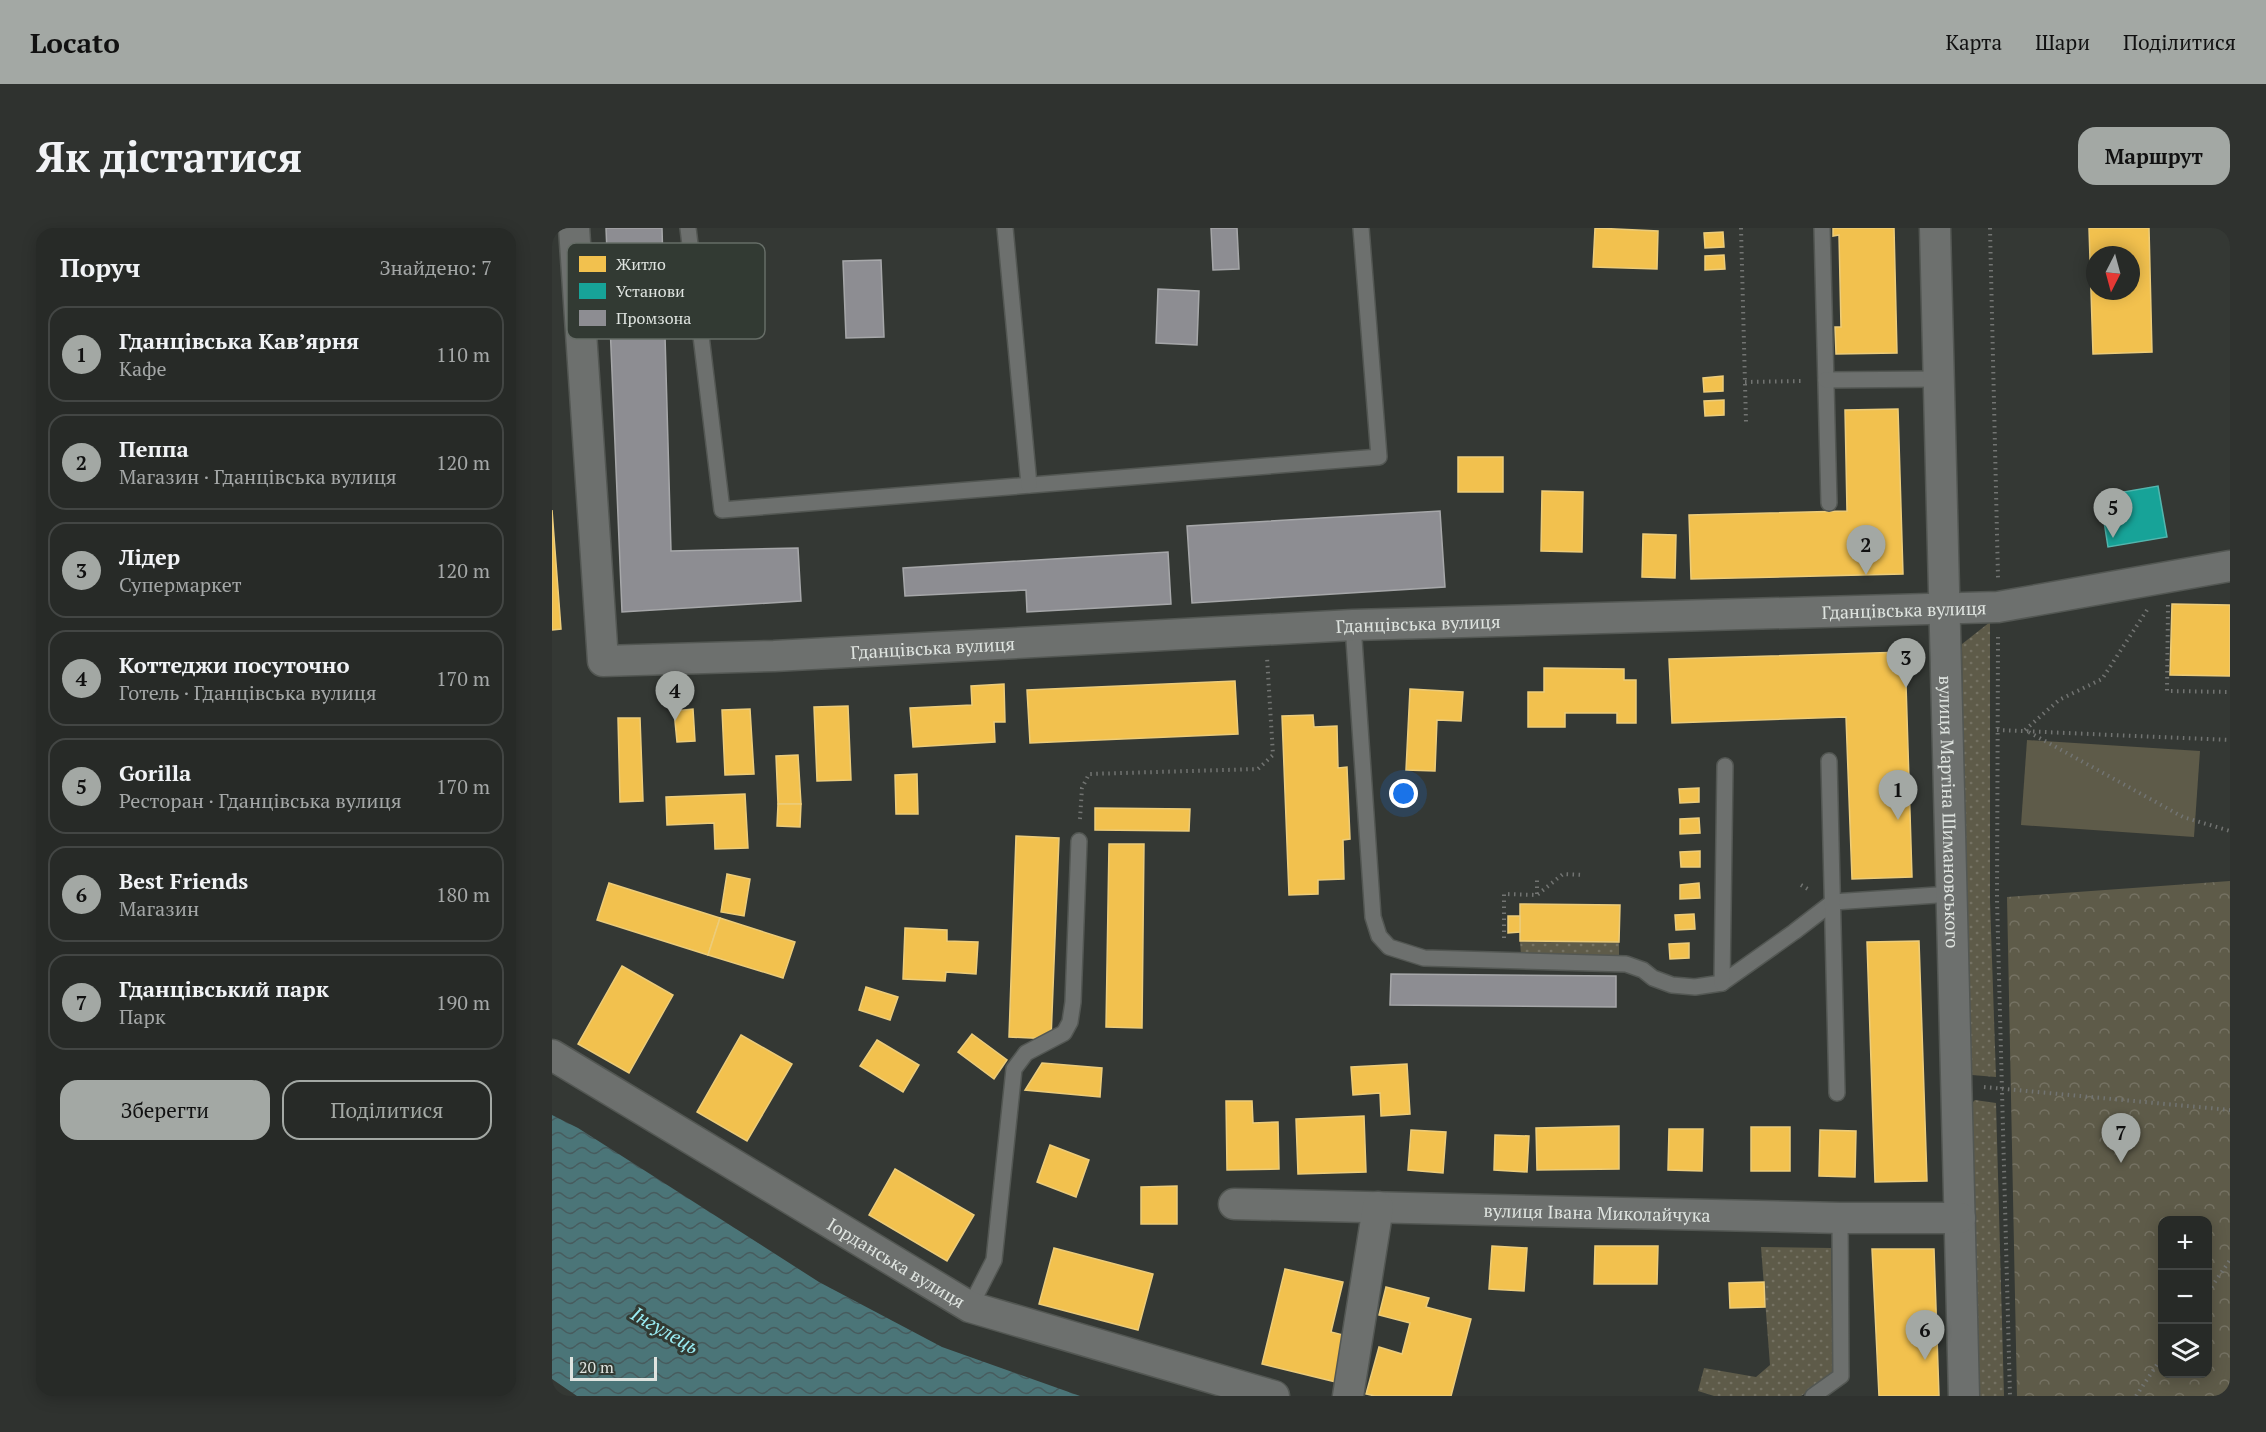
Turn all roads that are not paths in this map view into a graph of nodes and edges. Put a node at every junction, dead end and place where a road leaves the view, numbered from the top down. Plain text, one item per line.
1 (573, 228) edge
2 (688, 228) edge
3 (1005, 228) edge
4 (1360, 228) edge
5 (1822, 228) edge
6 (1935, 228) edge
7 (574, 243) edge
8 (690, 243) edge
9 (581, 339) edge
10 (701, 339) edge
11 (1939, 379) junction
12 (1826, 380) junction
13 (1029, 485) junction
14 (1829, 503) dead end
15 (2230, 566) edge
16 (1945, 610) junction
17 (1353, 625) junction
18 (1829, 761) dead end
19 (1725, 766) dead end
20 (1079, 841) road end
21 (1952, 894) junction
22 (1833, 902) junction
23 (1722, 982) junction
24 (552, 1055) edge
25 (1837, 1094) dead end
26 (1234, 1204) dead end
27 (1378, 1207) junction
28 (1840, 1218) junction
29 (1960, 1218) junction
30 (970, 1307) junction
31 (1274, 1396) edge
32 (1348, 1396) edge
33 (1814, 1396) edge
34 (1964, 1396) edge

1 - 7 street, Гданцівська вулиця
2 - 8 lane
3 - 13 lane
4 - 13 lane
5 - 12 lane
6 - 11 street, вулиця Мартіна Шимановського
9 - 17 street, Гданцівська вулиця
10 - 13 lane
11 - 12 lane
11 - 16 street, вулиця Мартіна Шимановського
12 - 14 lane
15 - 16 street, Гданцівська вулиця
16 - 17 street, Гданцівська вулиця
16 - 21 street, вулиця Мартіна Шимановського
17 - 23 lane
18 - 22 lane
19 - 23 lane
20 - 30 lane
21 - 22 lane
21 - 29 street, вулиця Мартіна Шимановського
22 - 23 lane
22 - 25 lane
24 - 30 street, Іорданська вулиця
26 - 27 street, вулиця Івана Миколайчука
27 - 28 street, вулиця Івана Миколайчука
27 - 32 street
28 - 29 street, вулиця Івана Миколайчука
28 - 33 lane
29 - 34 street, вулиця Мартіна Шимановського
30 - 31 street, Іорданська вулиця

